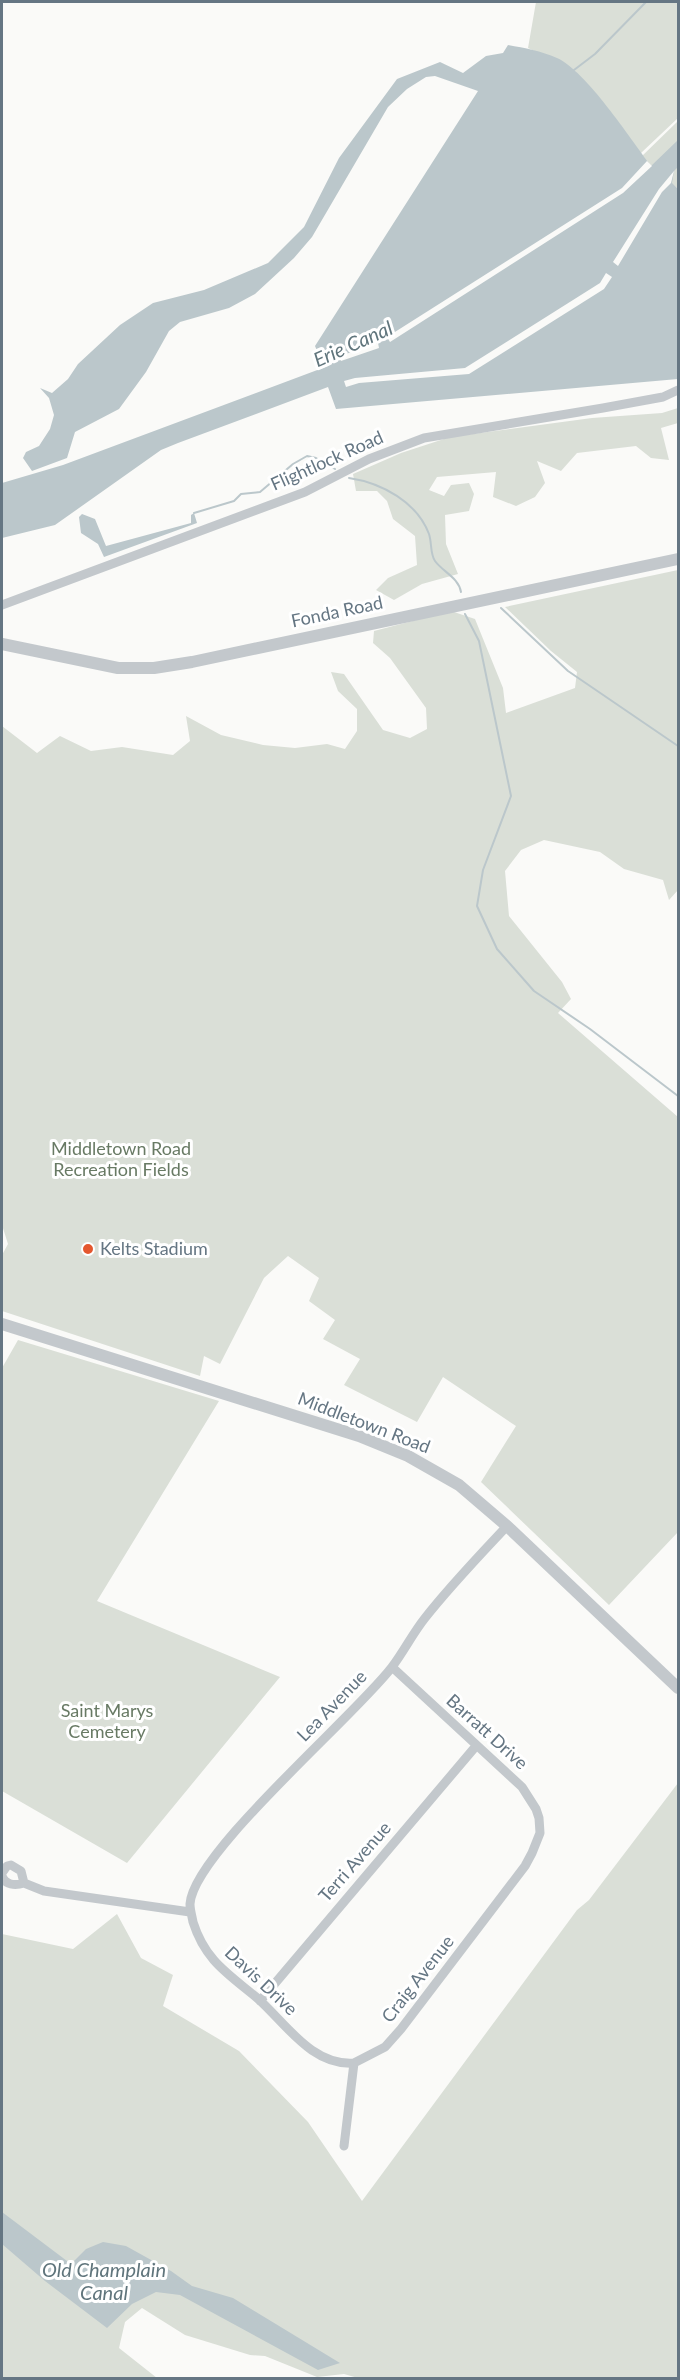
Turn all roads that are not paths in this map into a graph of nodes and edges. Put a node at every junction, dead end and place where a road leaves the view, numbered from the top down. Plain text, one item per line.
1 (678, 390) edge
2 (678, 559) edge
3 (2, 605) edge
4 (2, 644) edge
5 (2, 1324) edge
6 (507, 1526) junction
7 (392, 1667) junction
8 (676, 1681) edge
9 (476, 1746) junction
10 (540, 1833) joint
11 (2, 1874) edge
12 (24, 1883) junction
13 (190, 1912) junction
14 (260, 2001) junction
15 (354, 2063) junction
16 (344, 2146) dead end

1 - 3 street, Flightlock Road
2 - 4 street, Fonda Road
5 - 6 street, Middletown Road
6 - 7 street, Lea Avenue
6 - 8 street, Middletown Road
7 - 9 street, Barratt Drive
7 - 13 street, Lea Avenue
9 - 10 street, Barratt Drive
9 - 14 street, Terri Avenue
10 - 15 street, Craig Avenue
11 - 12 street
11 - 12 street
12 - 13 street
13 - 14 street, Davis Drive
14 - 15 street, Davis Drive
15 - 16 street

